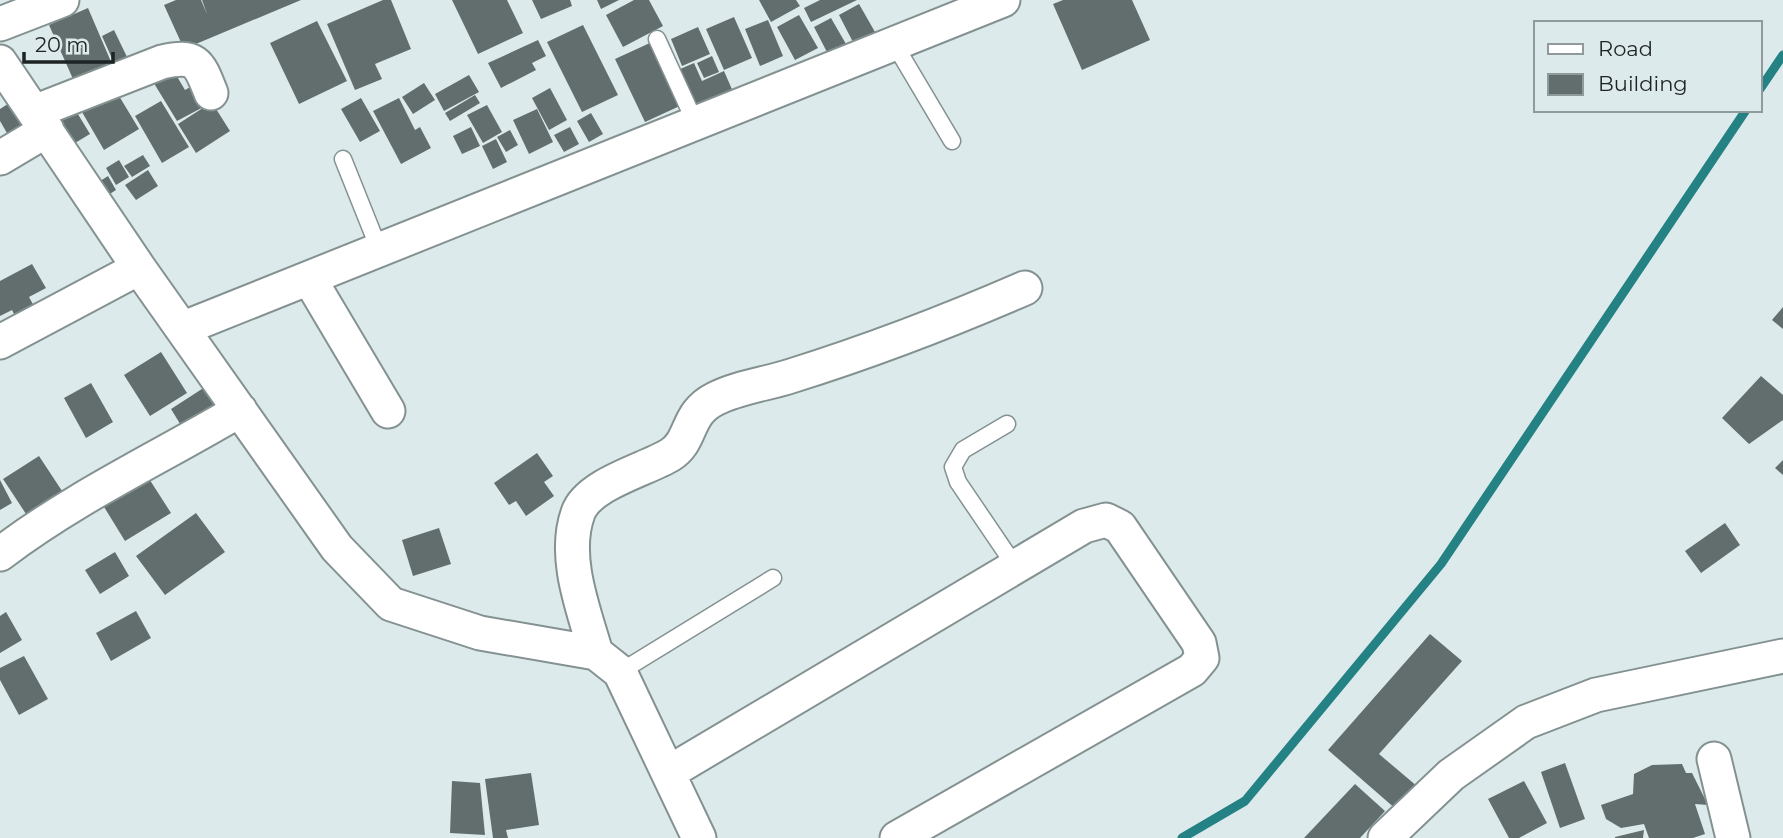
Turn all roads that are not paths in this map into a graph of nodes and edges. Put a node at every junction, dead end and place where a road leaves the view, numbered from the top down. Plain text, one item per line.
1 (62, 0) edge
2 (1003, 0) edge
3 (0, 24) edge
4 (657, 39) dead end
5 (895, 45) junction
6 (0, 62) edge
7 (211, 93) dead end
8 (41, 121) junction
9 (695, 122) junction
10 (952, 141) dead end
11 (0, 159) edge
12 (343, 159) dead end
13 (379, 249) junction
14 (139, 268) junction
15 (309, 278) junction
16 (1025, 288) dead end
17 (184, 328) junction
18 (0, 342) edge
19 (240, 410) junction
20 (388, 411) dead end
21 (1007, 424) dead end
22 (0, 554) edge
23 (1016, 566) junction
24 (773, 578) dead end
25 (1783, 656) edge
26 (608, 663) junction
27 (1714, 759) dead end
28 (668, 773) junction
29 (699, 838) edge
30 (897, 838) edge
31 (1385, 838) edge
32 (1733, 838) edge

1 - 3 street
2 - 5 street
4 - 9 lane
5 - 9 street
5 - 10 lane
6 - 8 street
7 - 8 street
8 - 11 street
8 - 14 street
9 - 13 street
12 - 13 lane
13 - 15 street
14 - 17 street
14 - 18 street
15 - 17 street
15 - 20 street
16 - 26 street
17 - 19 street
19 - 22 street
19 - 26 street
21 - 23 lane
23 - 28 street
23 - 30 street
24 - 26 lane
25 - 31 street
26 - 28 street
27 - 32 street
28 - 29 street

